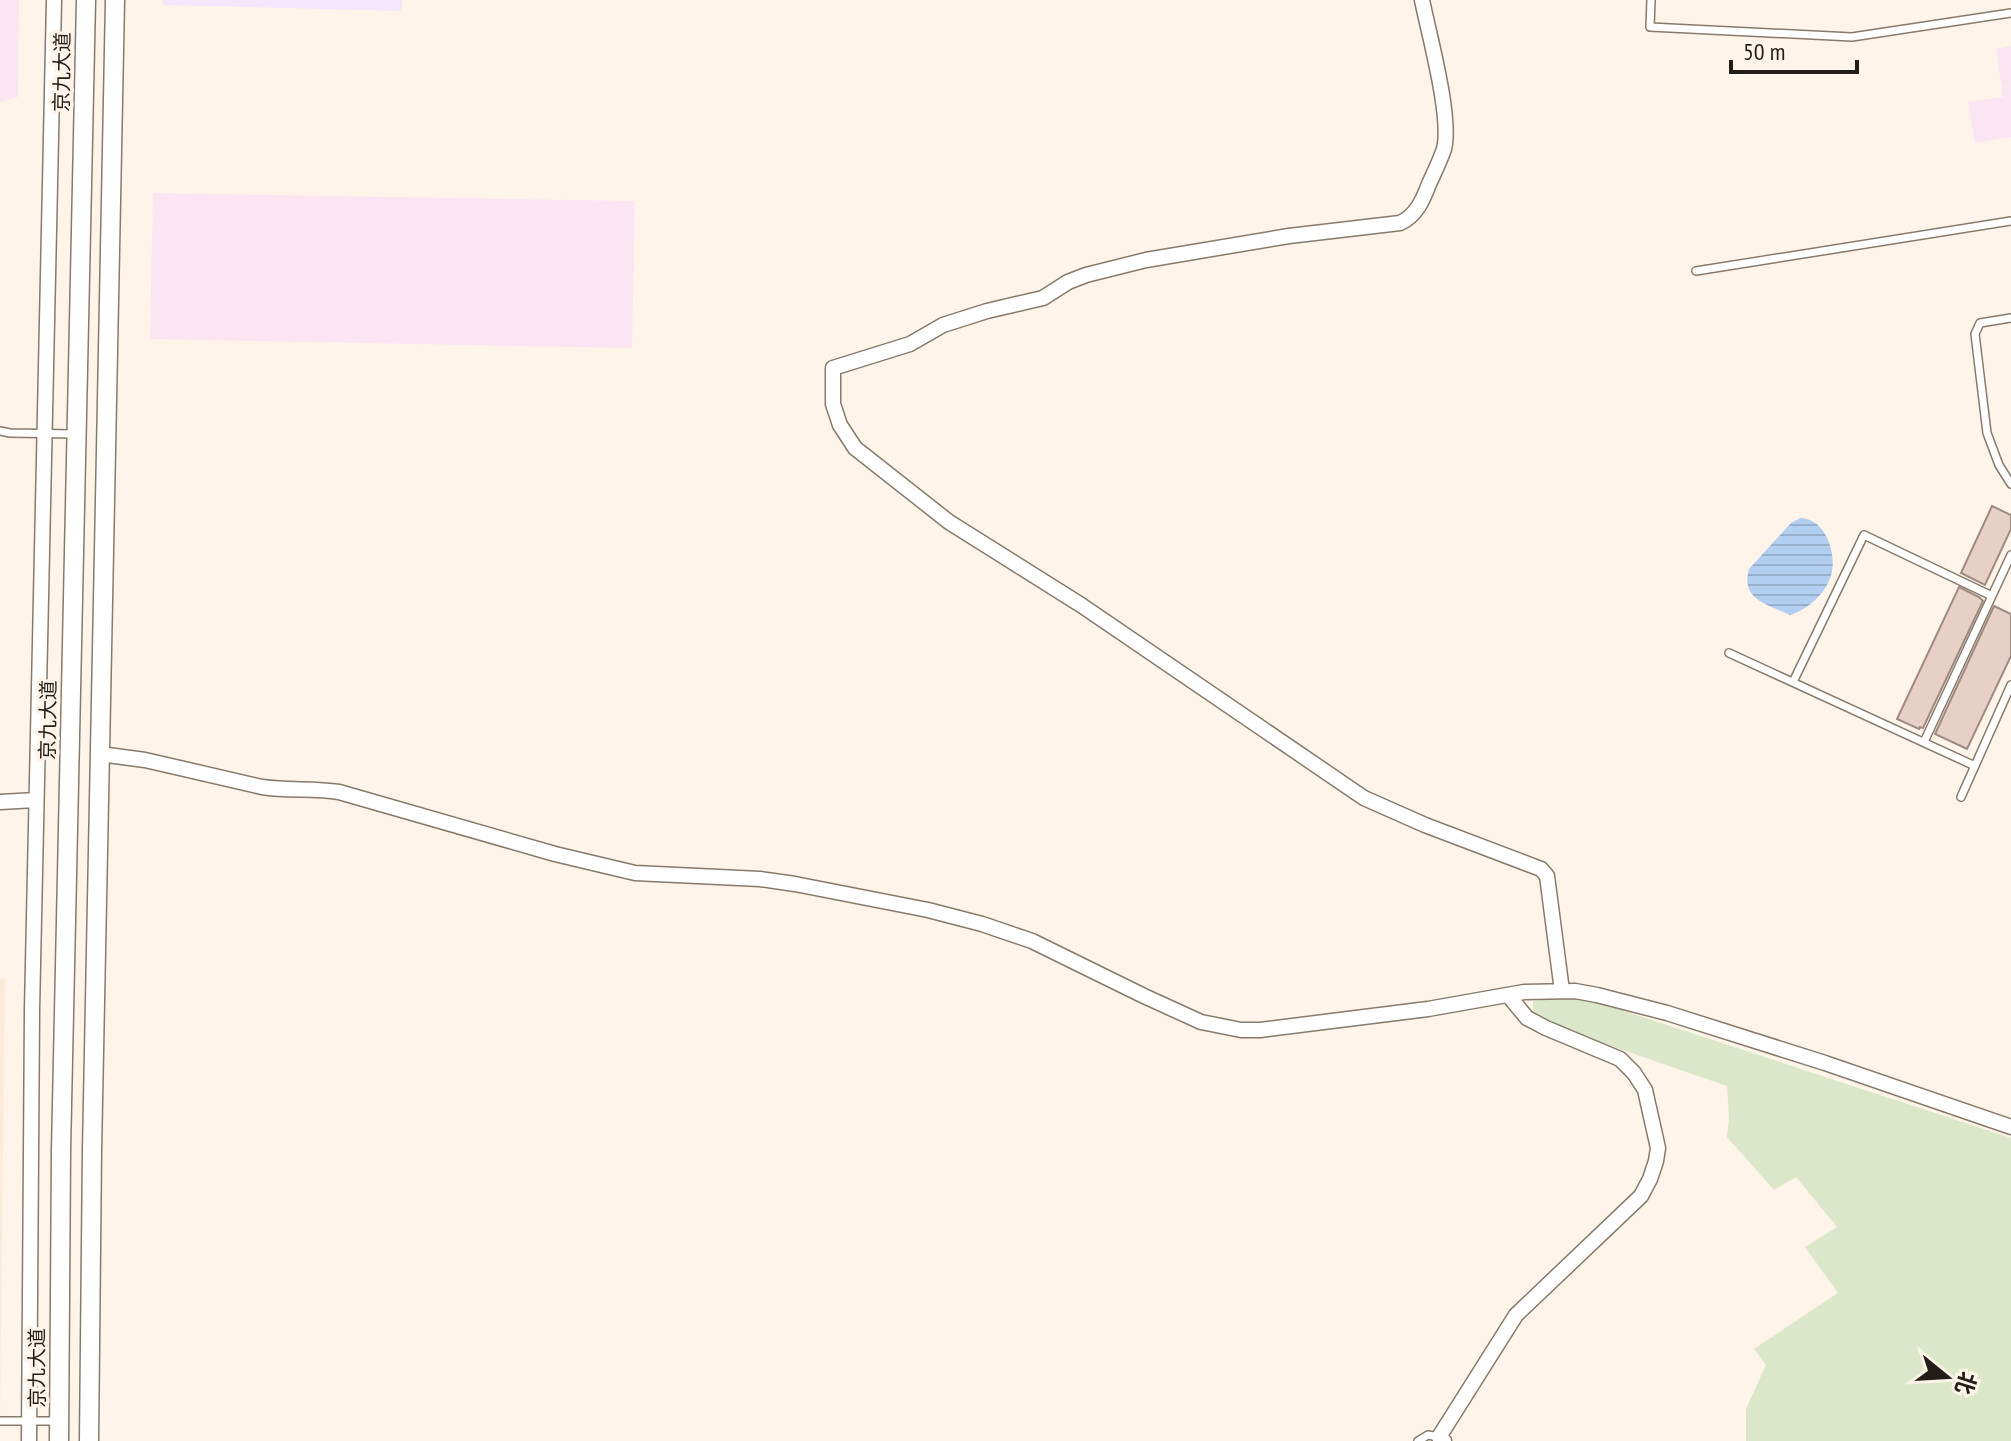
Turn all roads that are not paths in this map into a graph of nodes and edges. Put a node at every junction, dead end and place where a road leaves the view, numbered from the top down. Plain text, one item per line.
1 (54, 0) edge
2 (86, 0) edge
3 (115, 0) edge
4 (1422, 0) edge
5 (1651, 0) edge
6 (2011, 13) edge
7 (2011, 221) edge
8 (1696, 271) dead end
9 (2011, 318) edge
10 (0, 431) edge
11 (44, 434) junction
12 (77, 434) junction
13 (2011, 484) edge
14 (2011, 555) edge
15 (1992, 596) junction
16 (1729, 653) dead end
17 (1793, 682) junction
18 (2011, 685) edge
19 (1924, 742) junction
20 (100, 754) junction
21 (1975, 766) junction
22 (1961, 797) dead end
23 (36, 800) junction
24 (0, 802) edge
25 (1562, 991) junction
26 (1508, 995) junction
27 (2011, 1127) edge
28 (0, 1421) edge
29 (29, 1421) junction
30 (59, 1421) junction
31 (1441, 1439) edge
32 (29, 1441) edge
33 (59, 1441) edge
34 (89, 1441) edge
35 (1418, 1441) edge

1 - 11 street
2 - 12 street, 京九大道
3 - 20 street
4 - 25 street
5 - 6 lane
7 - 8 lane
9 - 13 lane
10 - 11 lane
11 - 12 lane
11 - 23 street
12 - 30 street, 京九大道
14 - 15 lane
15 - 17 lane
15 - 19 lane
16 - 17 lane
17 - 19 lane
18 - 21 lane
19 - 21 lane
20 - 26 street
20 - 34 street
21 - 22 lane
23 - 24 street
23 - 29 street
25 - 26 street
25 - 27 street
26 - 31 street
28 - 29 lane
29 - 30 lane
29 - 32 street
30 - 33 street, 京九大道
31 - 35 lane

